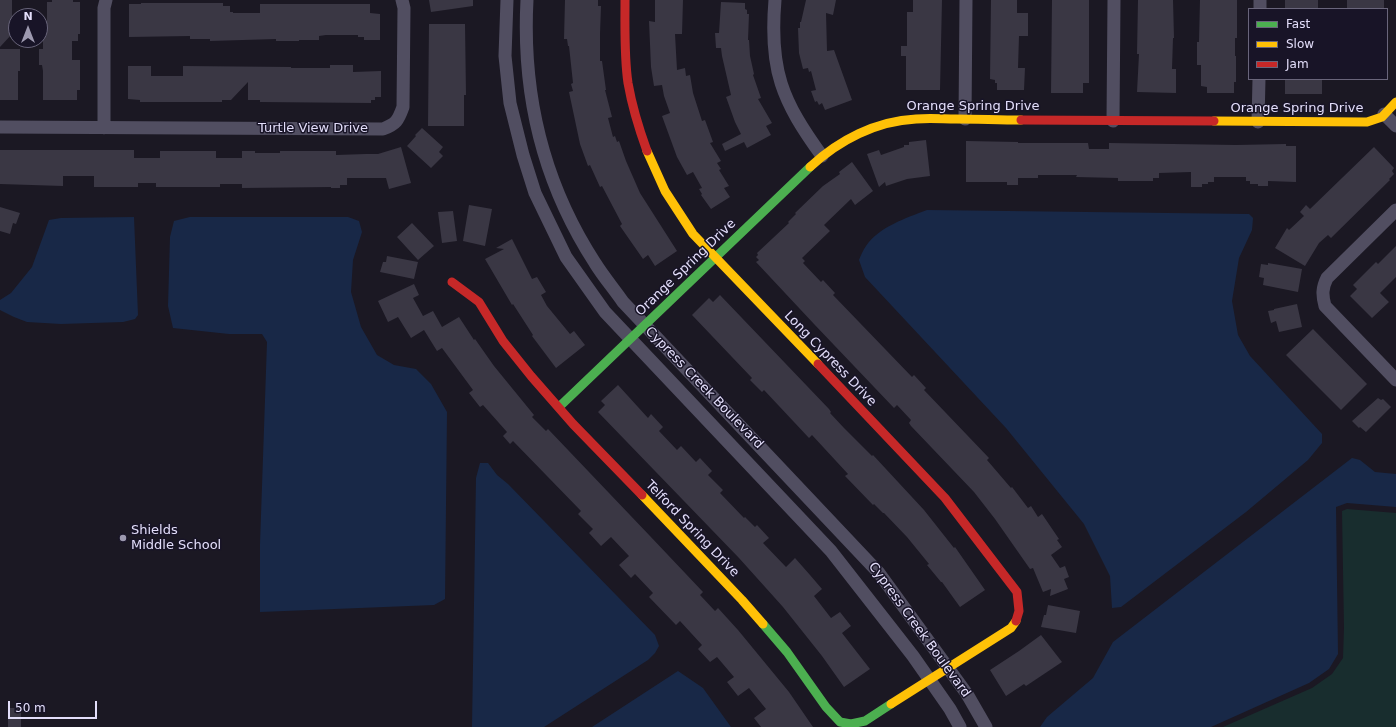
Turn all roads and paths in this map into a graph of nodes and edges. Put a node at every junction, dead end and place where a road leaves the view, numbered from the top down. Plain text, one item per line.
1 (106, 0) edge
2 (402, 0) edge
3 (507, 0) edge
4 (527, 0) edge
5 (625, 0) edge
6 (775, 0) edge
7 (966, 0) edge
8 (1114, 0) edge
9 (1258, 80) edge
10 (1396, 103) edge
11 (1384, 114) junction
12 (965, 119) junction
13 (1113, 121) junction
14 (1258, 122) junction
15 (1396, 126) edge
16 (0, 127) edge
17 (104, 128) junction
18 (822, 156) junction
19 (1396, 210) edge
20 (716, 257) junction
21 (452, 282) dead end
22 (644, 325) junction
23 (630, 339) junction
24 (1396, 380) edge
25 (559, 408) junction
26 (948, 668) junction
27 (930, 680) junction
28 (960, 727) edge
29 (986, 727) edge

1 - 17 street
2 - 17 street, Turtle View Drive
3 - 23 street, Cypress Creek Boulevard
4 - 22 street, Cypress Creek Boulevard
5 - 20 street, Long Cypress Drive
6 - 18 street
7 - 12 street
8 - 13 street
9 - 14 street
10 - 11 street, Orange Spring Drive
11 - 14 street, Orange Spring Drive
11 - 15 street
12 - 13 street, Orange Spring Drive
12 - 18 street, Orange Spring Drive
13 - 14 street, Orange Spring Drive
16 - 17 street, Turtle View Drive
18 - 20 street, Orange Spring Drive
19 - 24 street
20 - 22 street, Orange Spring Drive
20 - 26 street, Long Cypress Drive
21 - 25 street, Telford Spring Drive
22 - 23 street, Orange Spring Drive
22 - 26 street, Cypress Creek Boulevard
23 - 25 street, Orange Spring Drive
23 - 27 street, Cypress Creek Boulevard
25 - 27 street, Telford Spring Drive
26 - 27 street, Long Cypress Drive
26 - 29 street, Cypress Creek Boulevard
27 - 28 street, Cypress Creek Boulevard

